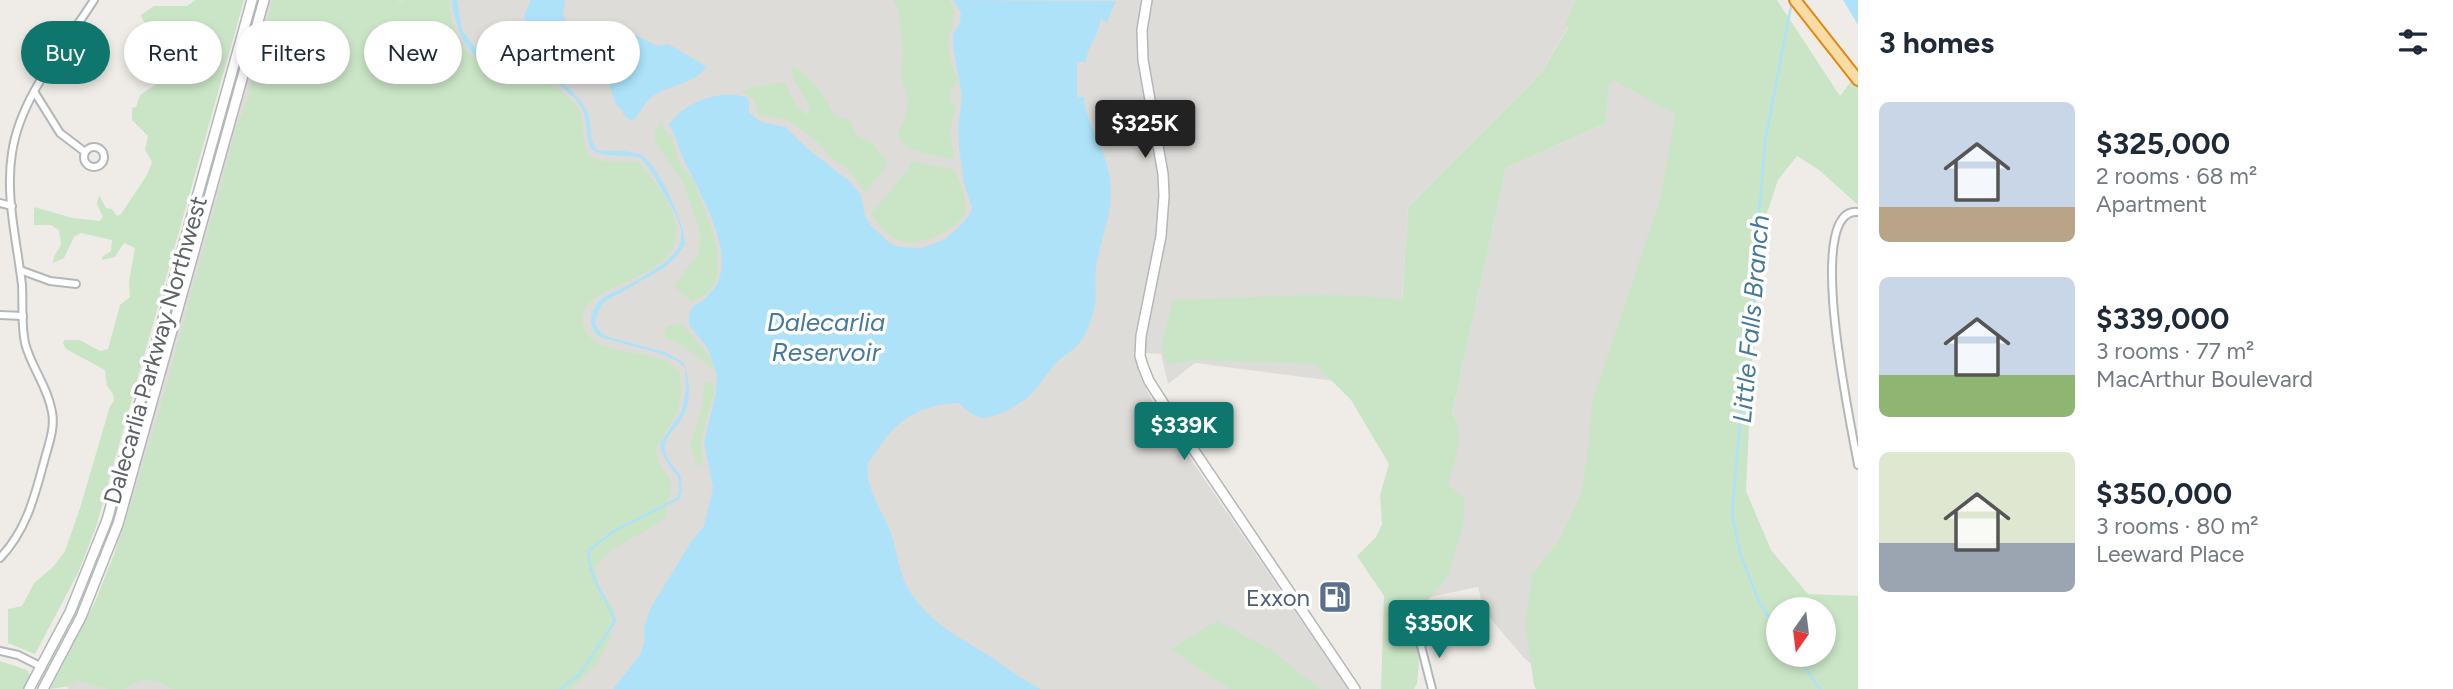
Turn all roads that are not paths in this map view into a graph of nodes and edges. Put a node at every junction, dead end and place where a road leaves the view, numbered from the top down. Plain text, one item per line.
1 (94, 0) edge
2 (252, 0) edge
3 (264, 0) edge
4 (1148, 3) edge
5 (1798, 4) edge
6 (1858, 80) edge
7 (34, 93) junction
8 (85, 152) dead end
9 (0, 203) edge
10 (12, 206) junction
11 (1854, 212) edge
12 (20, 270) junction
13 (76, 284) dead end
14 (0, 315) edge
15 (23, 316) junction
16 (1856, 436) edge
17 (1858, 464) edge
18 (0, 558) edge
19 (1419, 639) dead end
20 (0, 651) edge
21 (42, 667) junction
22 (29, 689) edge
23 (43, 689) edge
24 (1355, 689) edge
25 (1432, 689) edge

1 - 7 street
2 - 21 main road, Dalecarlia Parkway Northwest
3 - 23 main road, Dalecarlia Parkway Northwest
4 - 24 main road
5 - 6 highway
7 - 8 street
7 - 10 street
9 - 10 street
10 - 12 street
11 - 16 street
12 - 13 street
12 - 15 street
14 - 15 street
15 - 18 street
16 - 17 street
19 - 25 street
20 - 21 street
21 - 22 main road, Dalecarlia Parkway Northwest

